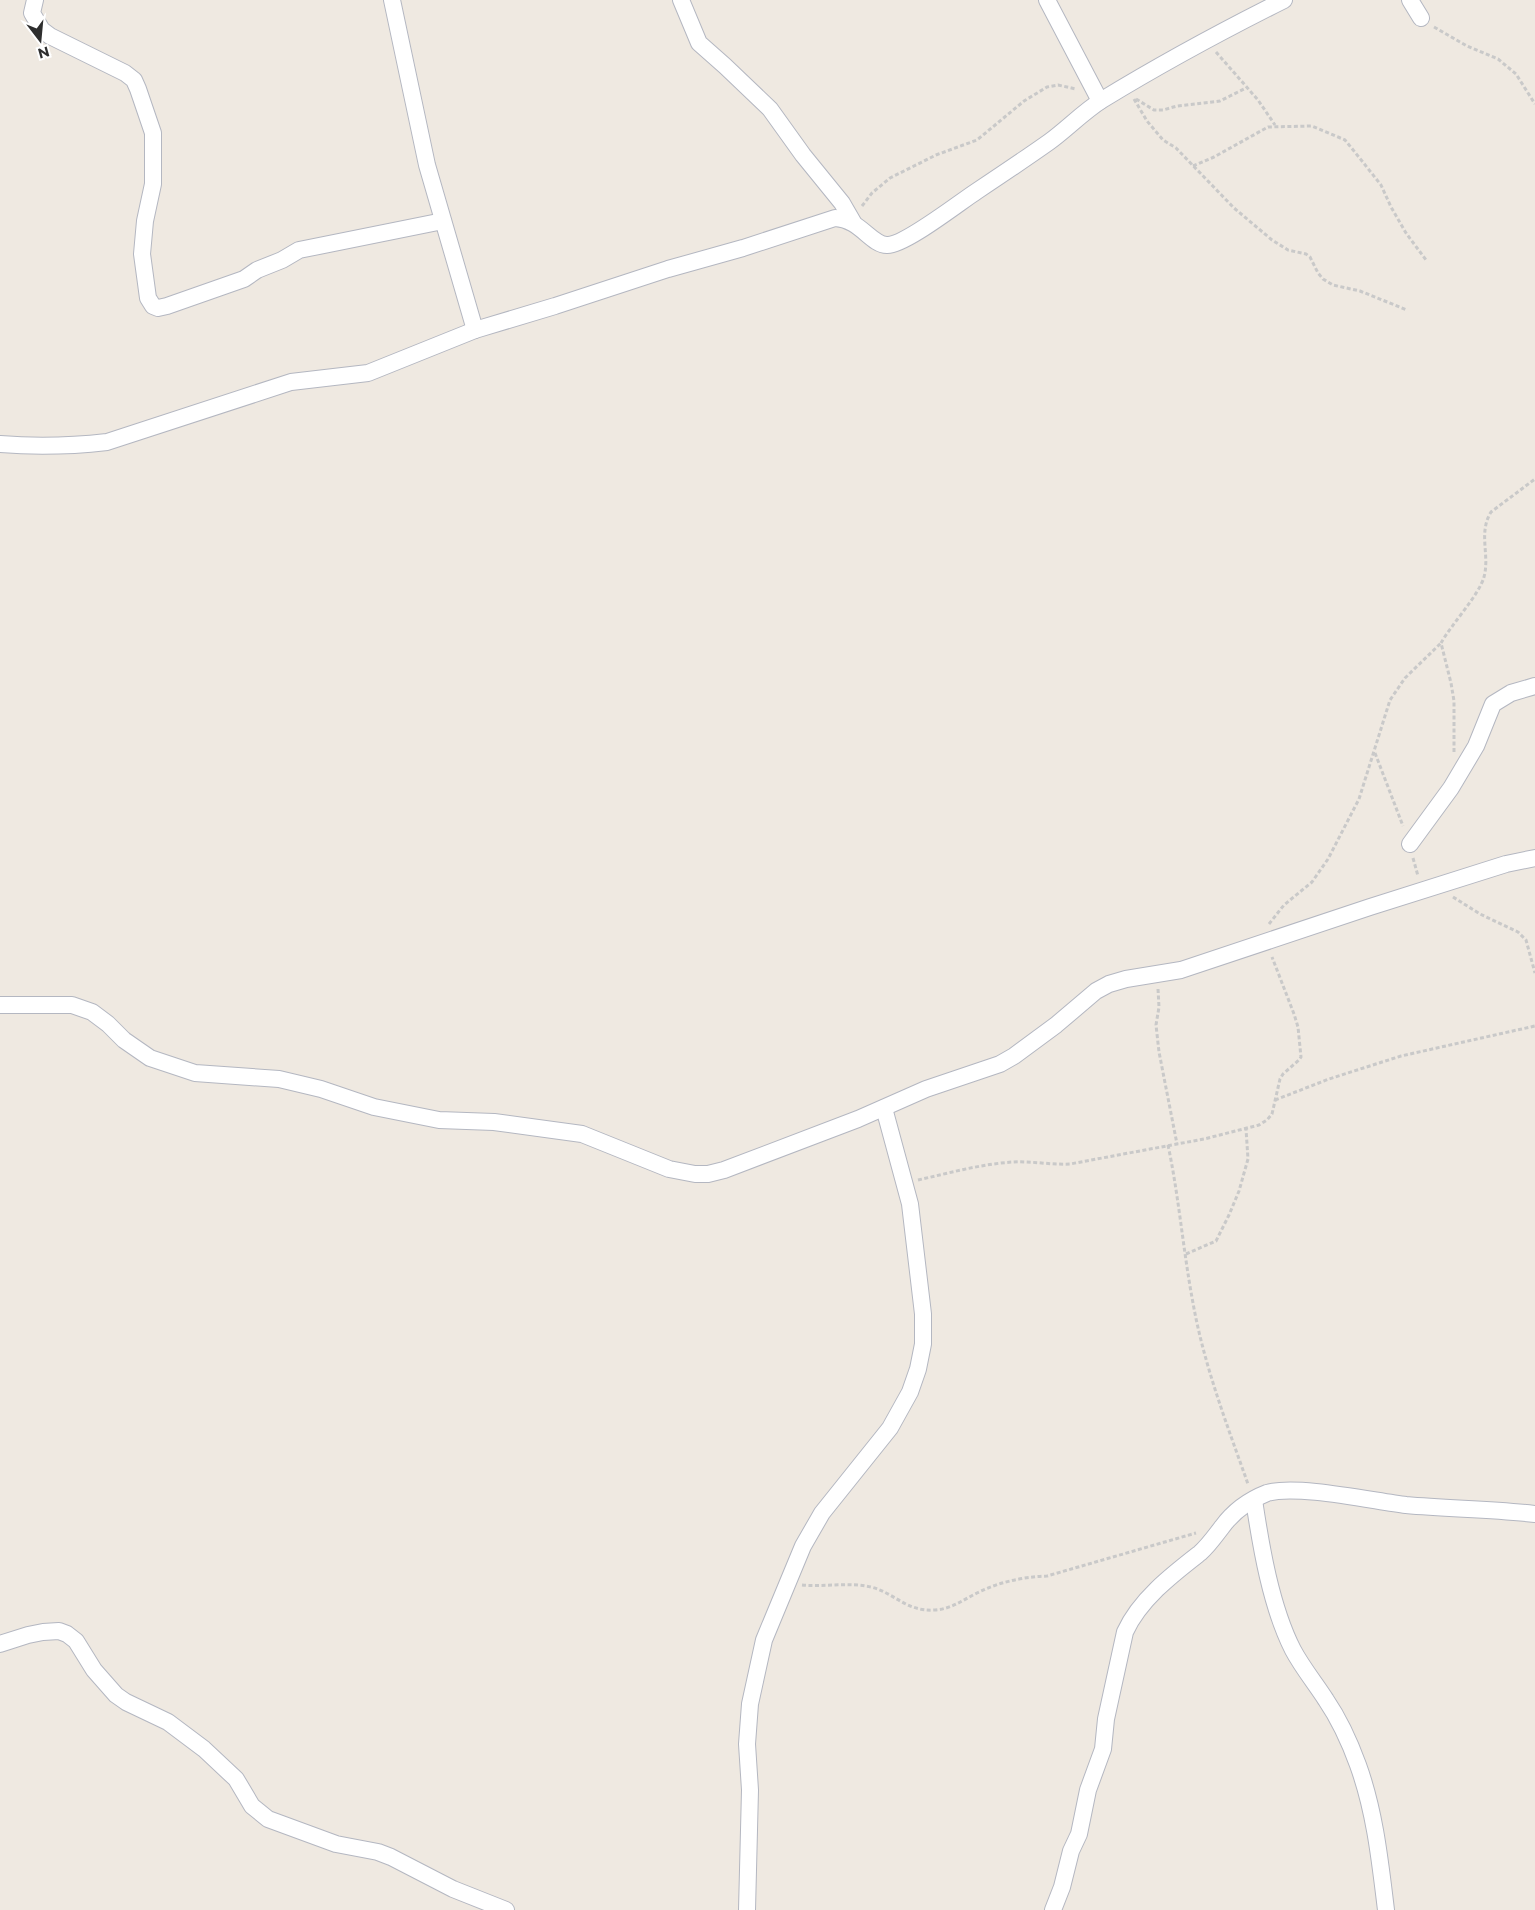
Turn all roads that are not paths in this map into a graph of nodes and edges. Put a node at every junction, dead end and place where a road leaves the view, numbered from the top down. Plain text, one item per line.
1 (35, 0) edge
2 (392, 0) edge
3 (681, 0) edge
4 (1047, 0) edge
5 (1410, 0) edge
6 (1276, 2) edge
7 (1420, 18) road end
8 (1097, 96) junction
9 (852, 220) junction
10 (443, 222) junction
11 (476, 330) junction
12 (0, 444) edge
13 (1535, 686) edge
14 (1410, 844) road end
15 (1535, 858) edge
16 (0, 1005) edge
17 (884, 1108) junction
18 (1254, 1500) junction
19 (1535, 1514) edge
20 (0, 1644) edge
21 (506, 1910) edge
22 (747, 1910) edge
23 (1053, 1910) edge
24 (1386, 1910) edge

1 - 10 street
2 - 10 street
3 - 9 street
4 - 8 street
5 - 7 street
6 - 8 street
8 - 9 street
9 - 11 street
10 - 11 street
11 - 12 street
13 - 14 street
15 - 17 street
16 - 17 street
17 - 22 street
18 - 19 street
18 - 23 street
18 - 24 street
20 - 21 street

